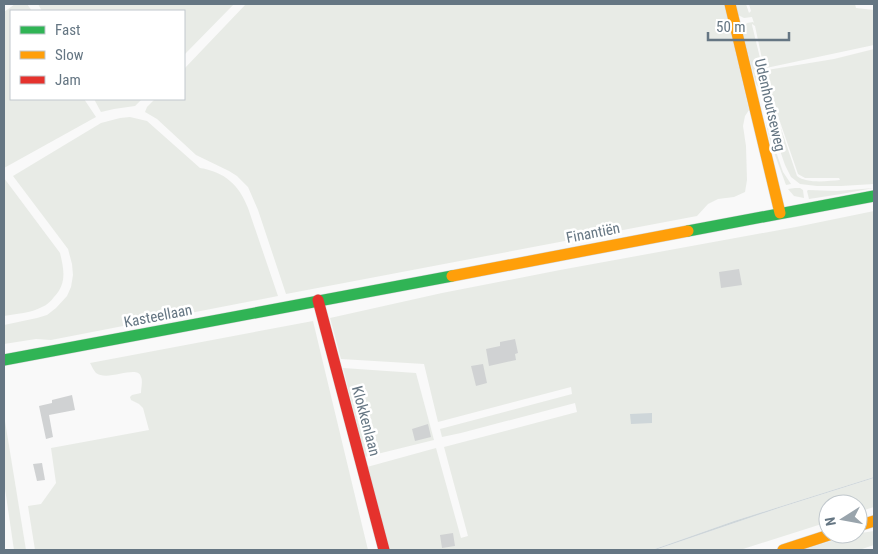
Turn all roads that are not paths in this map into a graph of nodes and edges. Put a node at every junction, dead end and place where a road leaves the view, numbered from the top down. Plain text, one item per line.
1 (730, 4) edge
2 (874, 196) edge
3 (780, 213) junction
4 (318, 300) junction
5 (4, 360) edge
6 (818, 539) edge
7 (384, 550) edge
8 (783, 550) edge

1 - 3 main road, Udenhoutseweg
2 - 3 main road, Finantiën
3 - 4 main road, Finantiën
4 - 5 main road, Kasteellaan
4 - 7 main road, Klokkenlaan
6 - 8 main road

